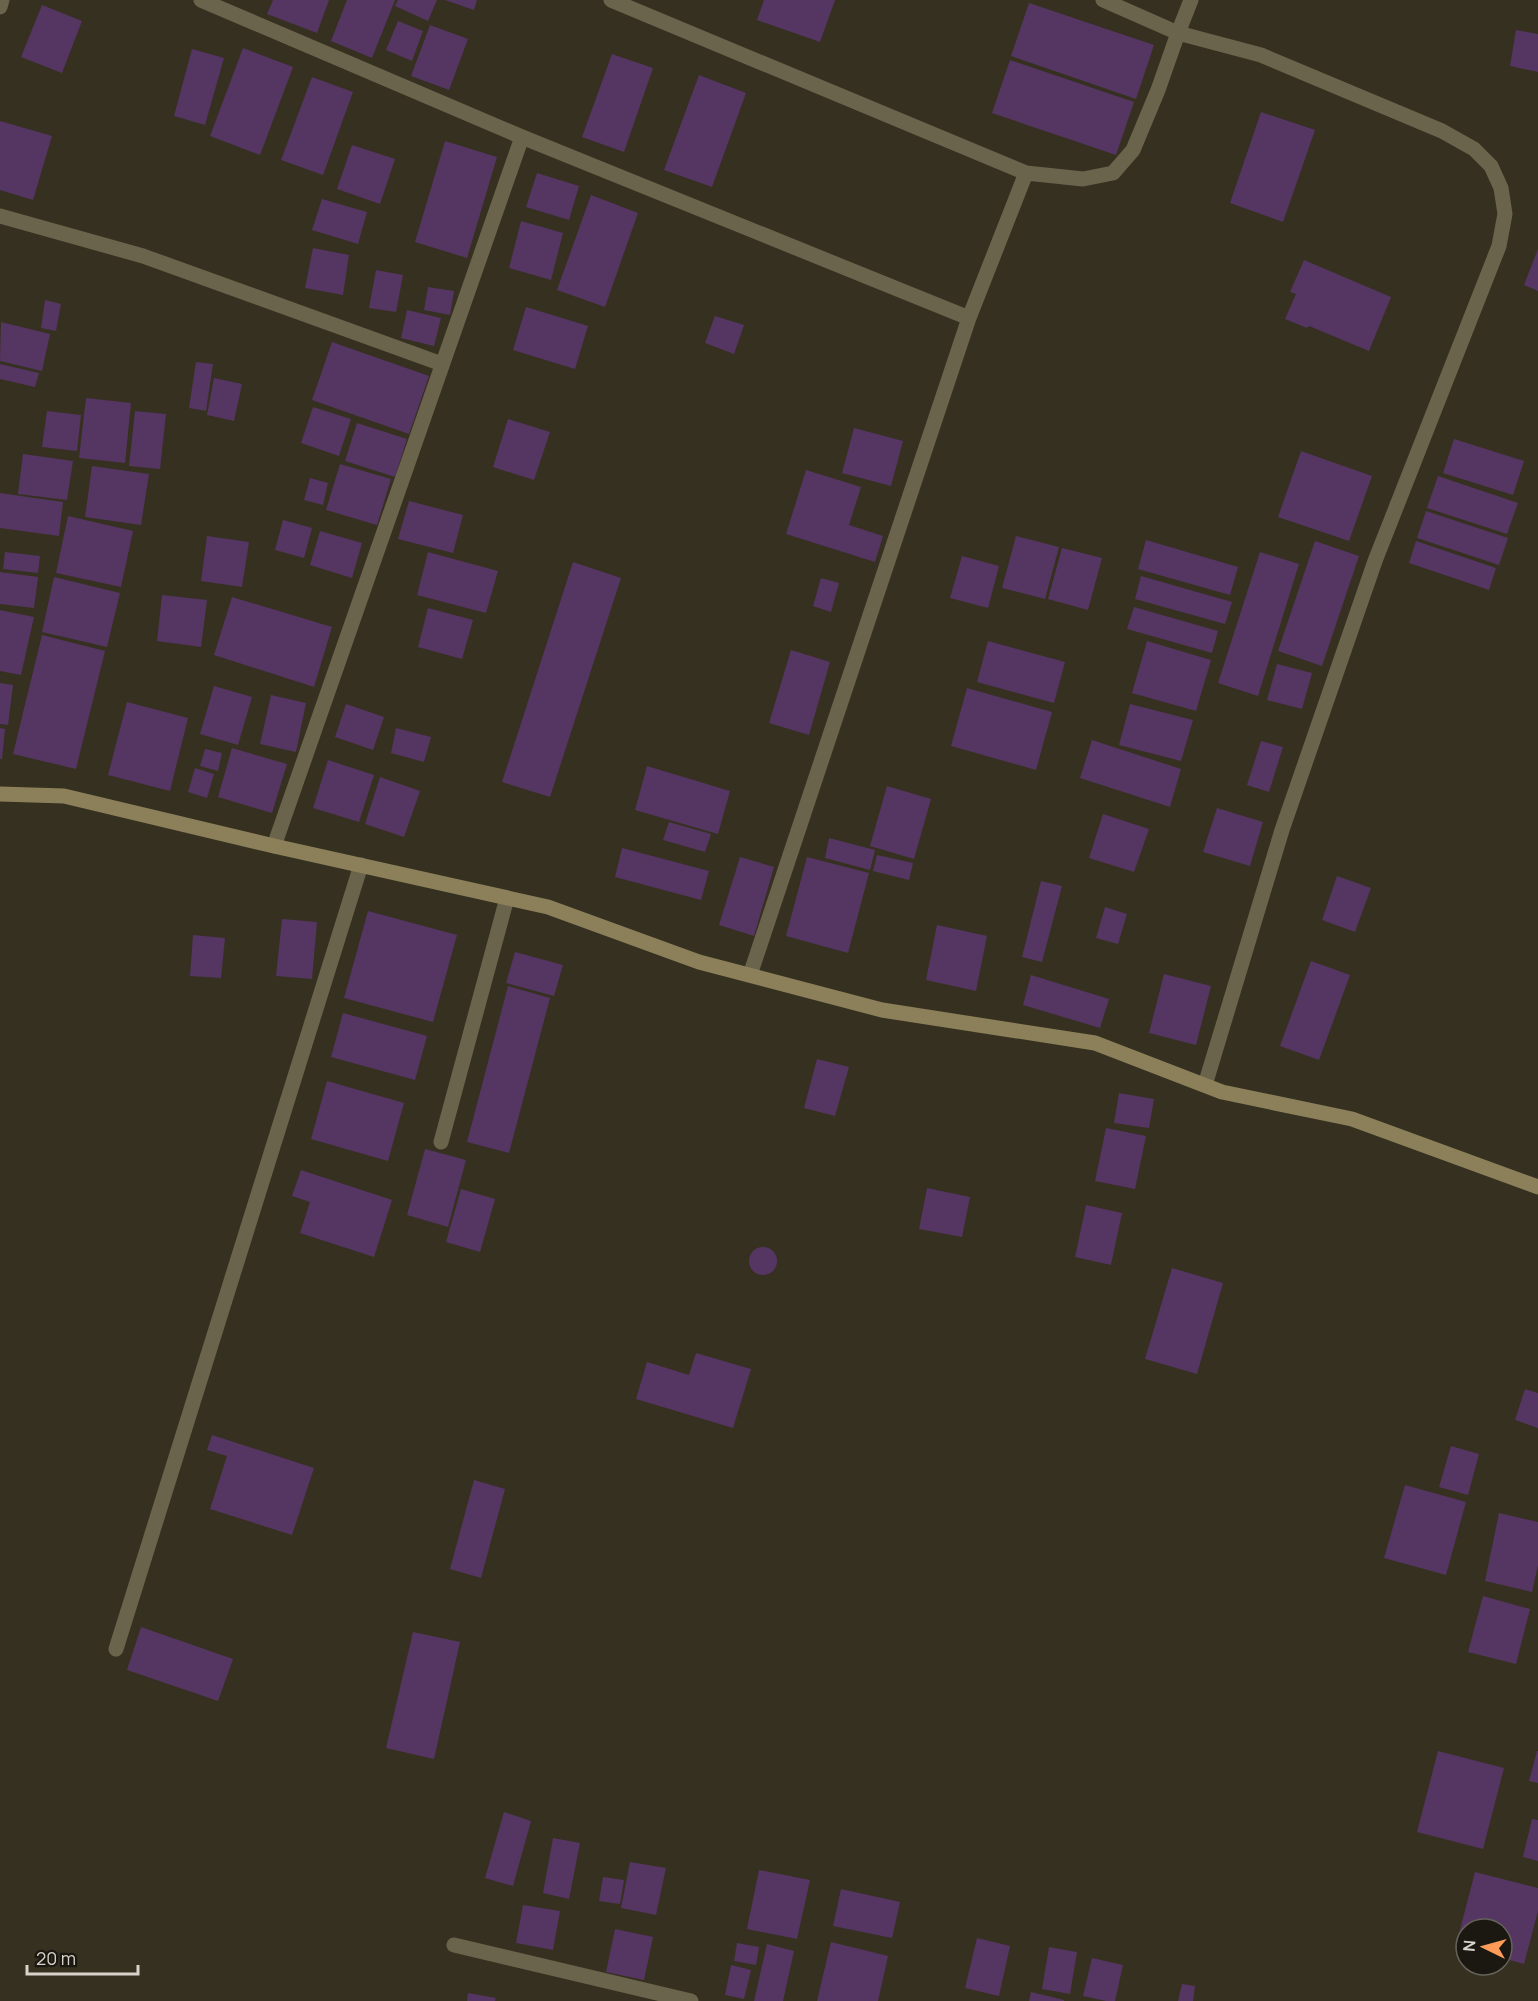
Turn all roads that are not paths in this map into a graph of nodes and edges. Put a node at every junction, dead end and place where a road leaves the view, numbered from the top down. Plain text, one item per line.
1 (2, 0) edge
2 (201, 0) edge
3 (611, 0) edge
4 (1103, 0) edge
5 (1191, 0) edge
6 (0, 7) edge
7 (1178, 33) junction
8 (522, 137) junction
9 (1026, 173) junction
10 (0, 216) edge
11 (969, 318) junction
12 (442, 364) junction
13 (0, 794) edge
14 (274, 846) junction
15 (361, 865) junction
16 (507, 898) junction
17 (750, 975) junction
18 (1205, 1085) junction
19 (441, 1142) dead end
20 (1538, 1186) edge
21 (116, 1649) dead end
22 (454, 1945) dead end
23 (691, 2001) edge

1 - 6 street
2 - 8 street
3 - 9 street
4 - 7 street
5 - 7 street
7 - 9 street
7 - 18 street
8 - 11 street
8 - 12 street
9 - 11 street
10 - 12 street
11 - 17 street
12 - 14 street
13 - 14 street
14 - 15 street
15 - 16 street
15 - 21 street
16 - 17 street
16 - 19 street
17 - 18 street
18 - 20 street
22 - 23 street

